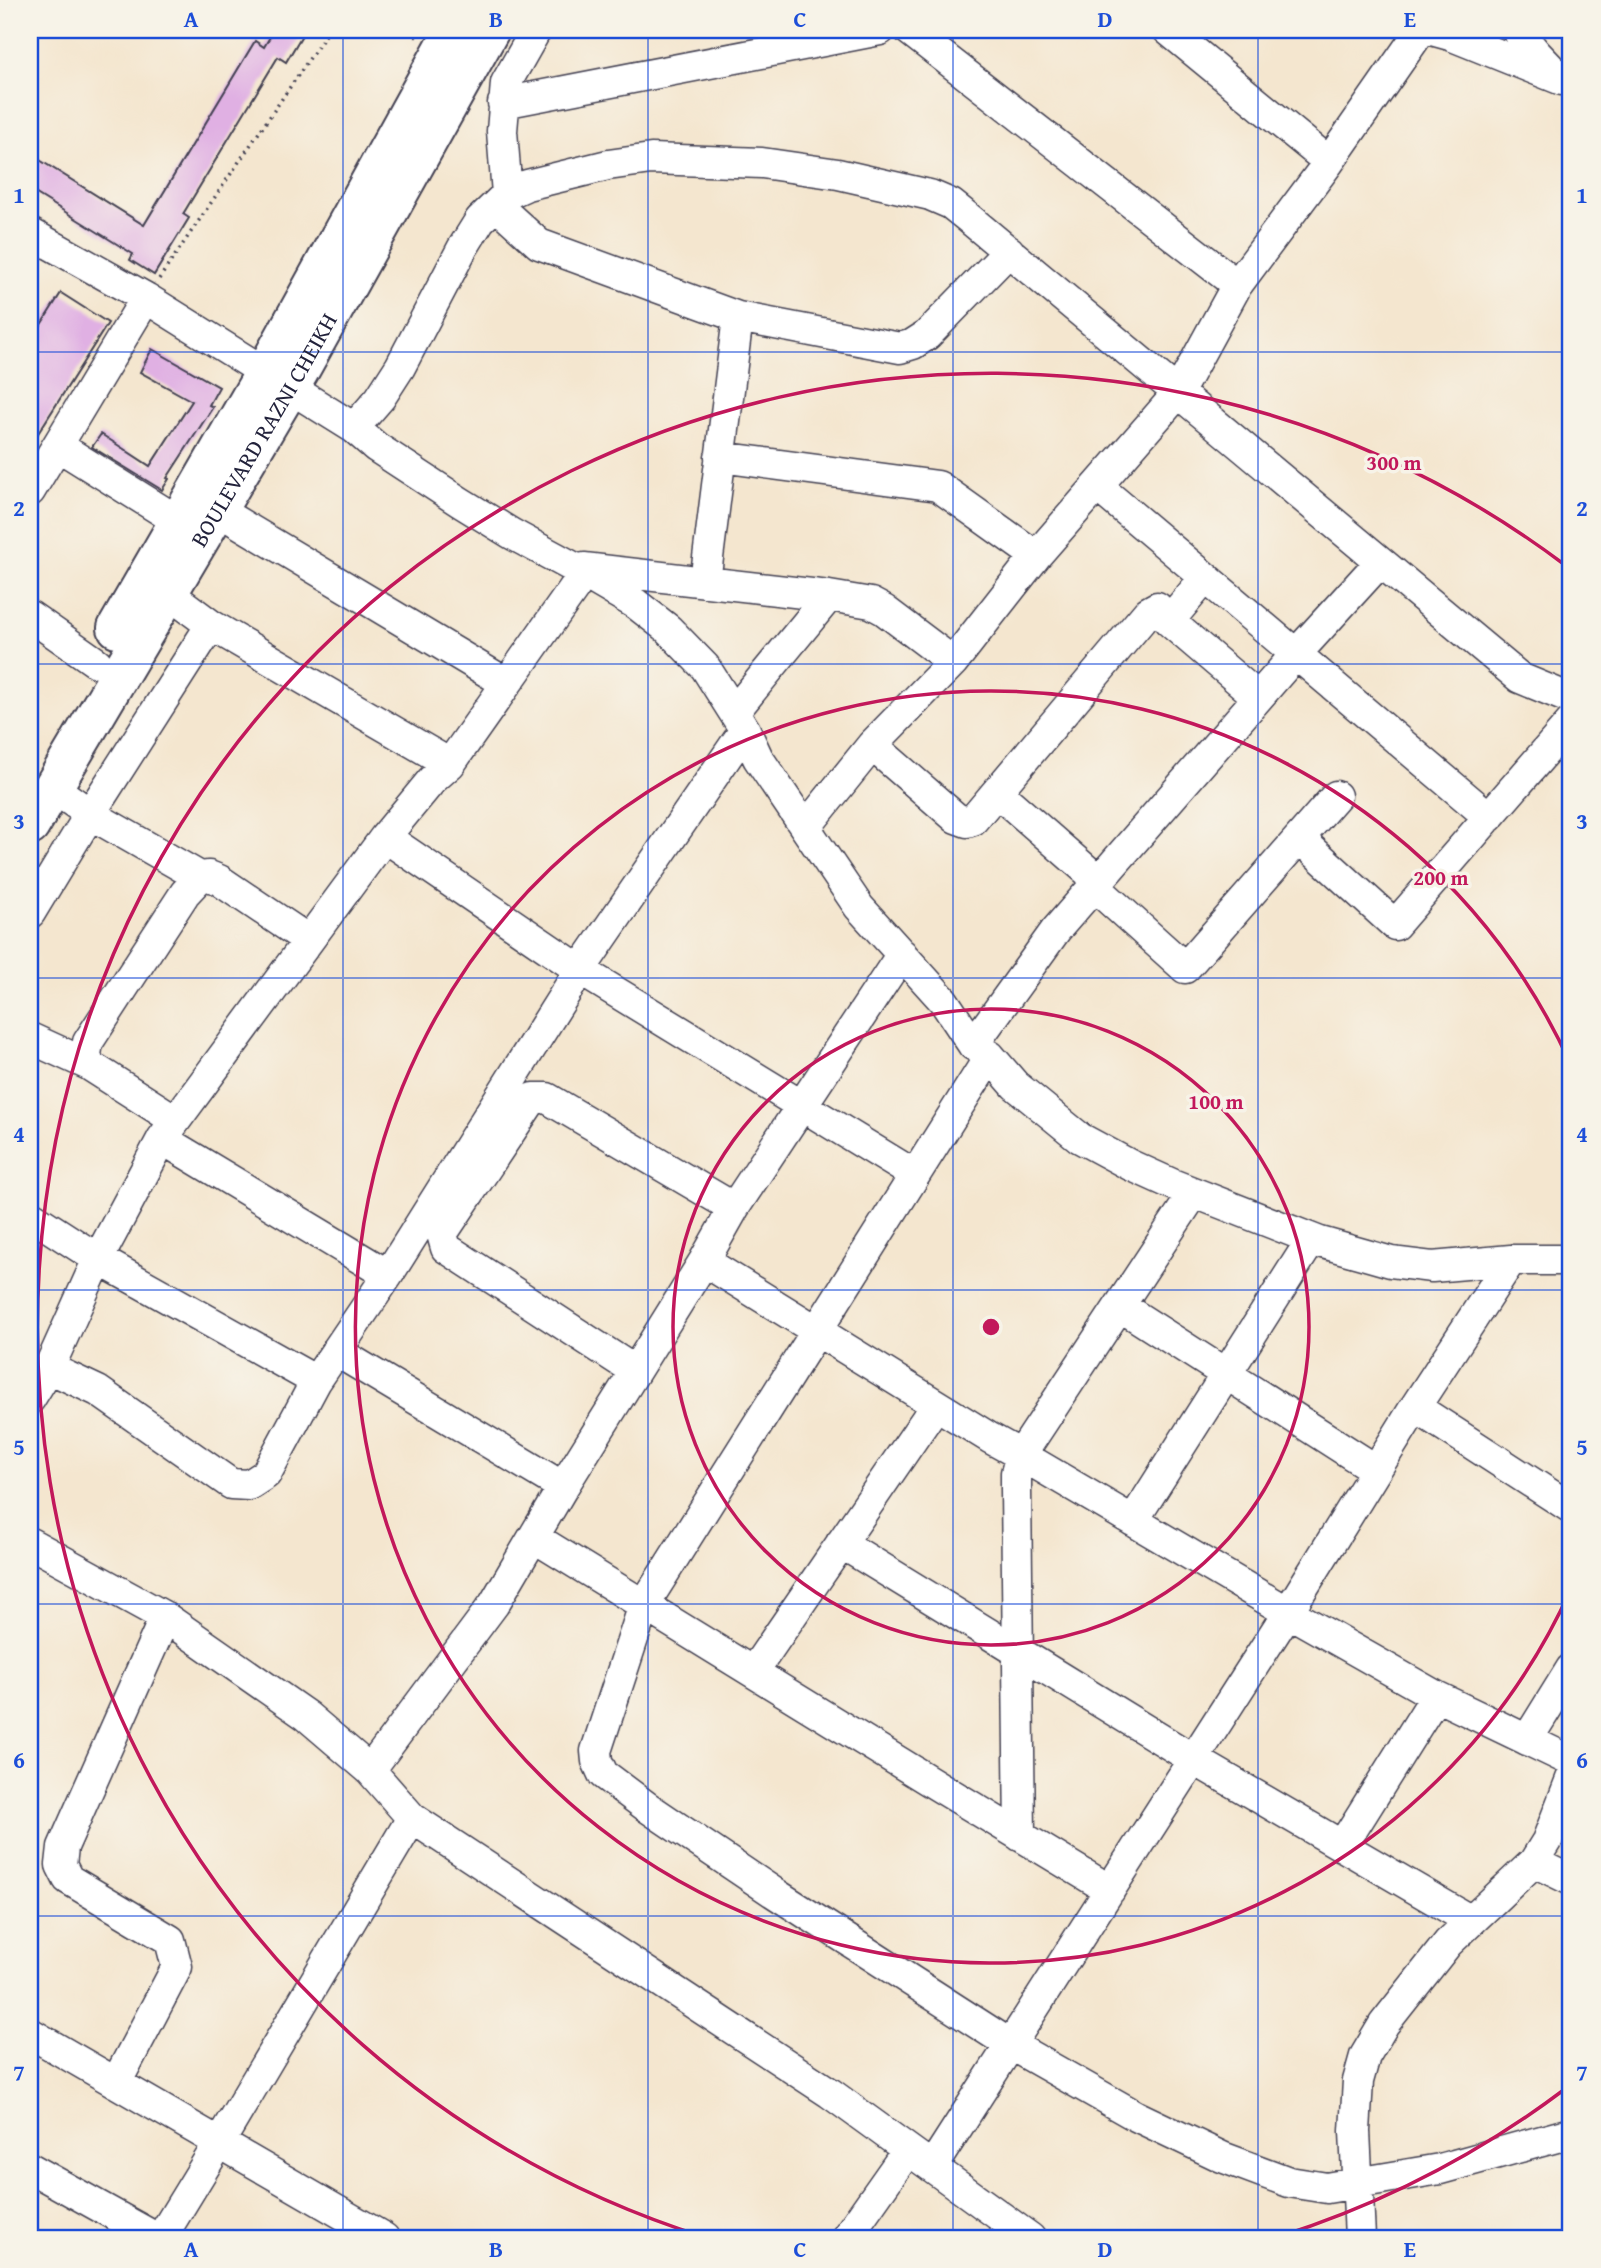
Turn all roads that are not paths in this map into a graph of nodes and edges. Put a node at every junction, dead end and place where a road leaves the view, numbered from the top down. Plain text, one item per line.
1 (454, 30) edge
2 (490, 30) edge
3 (536, 30) edge
4 (880, 30) edge
5 (909, 30) edge
6 (1168, 30) edge
7 (1421, 30) edge
8 (1432, 30) edge
9 (1517, 30) edge
10 (1567, 84) edge
11 (503, 103) junction
12 (1329, 162) junction
13 (501, 200) junction
14 (30, 233) edge
15 (1009, 251) junction
16 (1237, 285) junction
17 (146, 298) junction
18 (738, 317) junction
19 (277, 381) junction
20 (1178, 393) junction
21 (354, 429) junction
22 (720, 457) junction
23 (40, 465) edge
24 (1097, 486) junction
25 (217, 510) junction
26 (178, 522) junction
27 (1036, 556) junction
28 (1380, 562) junction
29 (579, 570) junction
30 (1205, 578) junction
31 (705, 582) junction
32 (168, 593) junction
33 (829, 596) junction
34 (30, 617) edge
35 (1169, 621) junction
36 (211, 625) junction
37 (1296, 654) junction
38 (953, 662) junction
39 (97, 663) junction
40 (506, 682) junction
41 (1258, 697) junction
42 (1571, 699) edge
43 (739, 721) junction
44 (1571, 722) edge
45 (872, 745) junction
46 (450, 764) junction
47 (997, 792) junction
48 (1336, 796) dead end
49 (36, 804) edge
50 (90, 814) junction
51 (1489, 817) junction
52 (806, 827) junction
53 (385, 837) junction
54 (1299, 838) junction
55 (200, 877) junction
56 (1096, 884) junction
57 (30, 913) edge
58 (308, 940) junction
59 (902, 954) junction
60 (579, 970) junction
61 (30, 1038) edge
62 (982, 1051) junction
63 (89, 1065) junction
64 (802, 1107) junction
65 (168, 1130) junction
66 (915, 1175) junction
67 (1194, 1193) junction
68 (734, 1208) junction
69 (30, 1216) edge
70 (1312, 1239) junction
71 (1569, 1256) edge
72 (98, 1259) junction
73 (704, 1261) junction
74 (1511, 1261) junction
75 (388, 1275) junction
76 (1120, 1306) junction
77 (817, 1331) junction
78 (336, 1351) junction
79 (49, 1367) junction
80 (635, 1371) junction
81 (1226, 1374) junction
82 (316, 1381) junction
83 (30, 1399) edge
84 (936, 1405) junction
85 (1415, 1407) junction
86 (1021, 1455) junction
87 (1376, 1470) junction
88 (563, 1487) junction
89 (1571, 1508) edge
90 (1133, 1521) junction
91 (535, 1538) junction
92 (30, 1543) edge
93 (841, 1543) junction
94 (644, 1605) junction
95 (1288, 1612) junction
96 (165, 1617) junction
97 (1017, 1651) junction
98 (1571, 1669) edge
99 (752, 1672) junction
100 (1436, 1696) junction
101 (1527, 1740) junction
102 (1193, 1759) junction
103 (1571, 1760) edge
104 (370, 1770) junction
105 (1571, 1779) edge
106 (412, 1818) junction
107 (1020, 1836) junction
108 (1342, 1846) junction
109 (1534, 1862) junction
110 (1571, 1880) edge
111 (1110, 1890) junction
112 (1471, 1921) junction
113 (33, 2042) edge
114 (1011, 2045) junction
115 (116, 2083) junction
116 (1571, 2133) edge
117 (219, 2143) junction
118 (920, 2159) junction
119 (30, 2168) edge
120 (1357, 2183) junction
121 (158, 2238) edge
122 (384, 2238) edge
123 (846, 2238) edge
124 (1030, 2238) edge
125 (1360, 2238) edge

1 - 19 main road, BOULEVARD RAZNI CHEIKH
2 - 19 main road, BOULEVARD RAZNI CHEIKH
3 - 11 street
4 - 11 street
5 - 16 street
6 - 12 street
7 - 12 street
8 - 10 street
9 - 10 street
11 - 13 street
12 - 16 street
13 - 15 street
13 - 18 street
13 - 21 street
14 - 17 street
15 - 18 street
15 - 20 street
16 - 20 street
17 - 19 street
17 - 23 street
18 - 22 street
19 - 21 street
19 - 25 main road, BOULEVARD RAZNI CHEIKH
19 - 26 main road, BOULEVARD RAZNI CHEIKH
20 - 24 street
20 - 28 street
21 - 29 street
22 - 27 street
22 - 31 street
23 - 26 street
24 - 27 street
24 - 30 street
25 - 32 main road, BOULEVARD RAZNI CHEIKH
25 - 40 street
26 - 39 main road, BOULEVARD RAZNI CHEIKH
27 - 38 street
28 - 37 street
28 - 42 street
29 - 31 street
29 - 40 street
29 - 43 street
30 - 35 street
30 - 37 street
31 - 33 street
32 - 36 street
32 - 49 main road, BOULEVARD RAZNI CHEIKH
33 - 38 street
33 - 43 street
34 - 39 street
35 - 41 street
35 - 47 street
36 - 46 street
36 - 50 street
37 - 41 street
37 - 51 street
38 - 45 street
39 - 49 main road, BOULEVARD RAZNI CHEIKH
40 - 46 street
41 - 56 street
43 - 52 street
43 - 60 street
44 - 51 street
45 - 47 street
45 - 52 street
46 - 53 street
47 - 56 street
48 - 54 street
49 - 50 street
50 - 55 street
50 - 57 street
51 - 54 street
52 - 59 street
53 - 58 street
53 - 60 street
54 - 56 street
55 - 58 street
55 - 63 street
56 - 62 street
58 - 65 street
59 - 62 street
59 - 64 street
60 - 64 street
60 - 75 street
61 - 63 street
62 - 66 street
62 - 67 street
63 - 65 street
64 - 66 street
64 - 68 street
65 - 72 street
65 - 75 street
66 - 77 street
67 - 70 street
67 - 76 street
68 - 73 street
68 - 80 street
69 - 72 street
70 - 74 street
70 - 81 street
71 - 74 street
72 - 79 street
72 - 82 street
73 - 77 street
73 - 80 street
74 - 85 street
75 - 78 street
76 - 81 street
76 - 86 street
77 - 84 street
77 - 94 street
78 - 82 street
78 - 88 street
79 - 82 street
79 - 83 street
80 - 88 street
81 - 87 street
81 - 90 street
84 - 86 street
84 - 93 street
85 - 87 street
85 - 89 street
86 - 90 street
86 - 97 street
87 - 95 street
88 - 91 street
90 - 95 street
91 - 94 street
91 - 104 street
92 - 96 street
93 - 97 street
93 - 99 street
94 - 99 street
94 - 114 street
95 - 100 street
95 - 102 street
96 - 104 street
96 - 115 street
97 - 102 street
97 - 107 street
98 - 101 street
99 - 107 street
100 - 101 street
100 - 108 street
101 - 103 street
102 - 108 street
102 - 111 street
104 - 106 street
105 - 109 street
106 - 117 street
106 - 118 street
107 - 111 street
108 - 112 street
109 - 110 street
109 - 112 street
111 - 114 street
112 - 120 street
113 - 115 street
114 - 118 street
114 - 120 street
115 - 117 street
116 - 120 street
117 - 121 street
117 - 122 street
118 - 123 street
118 - 124 street
119 - 121 street
120 - 125 street

